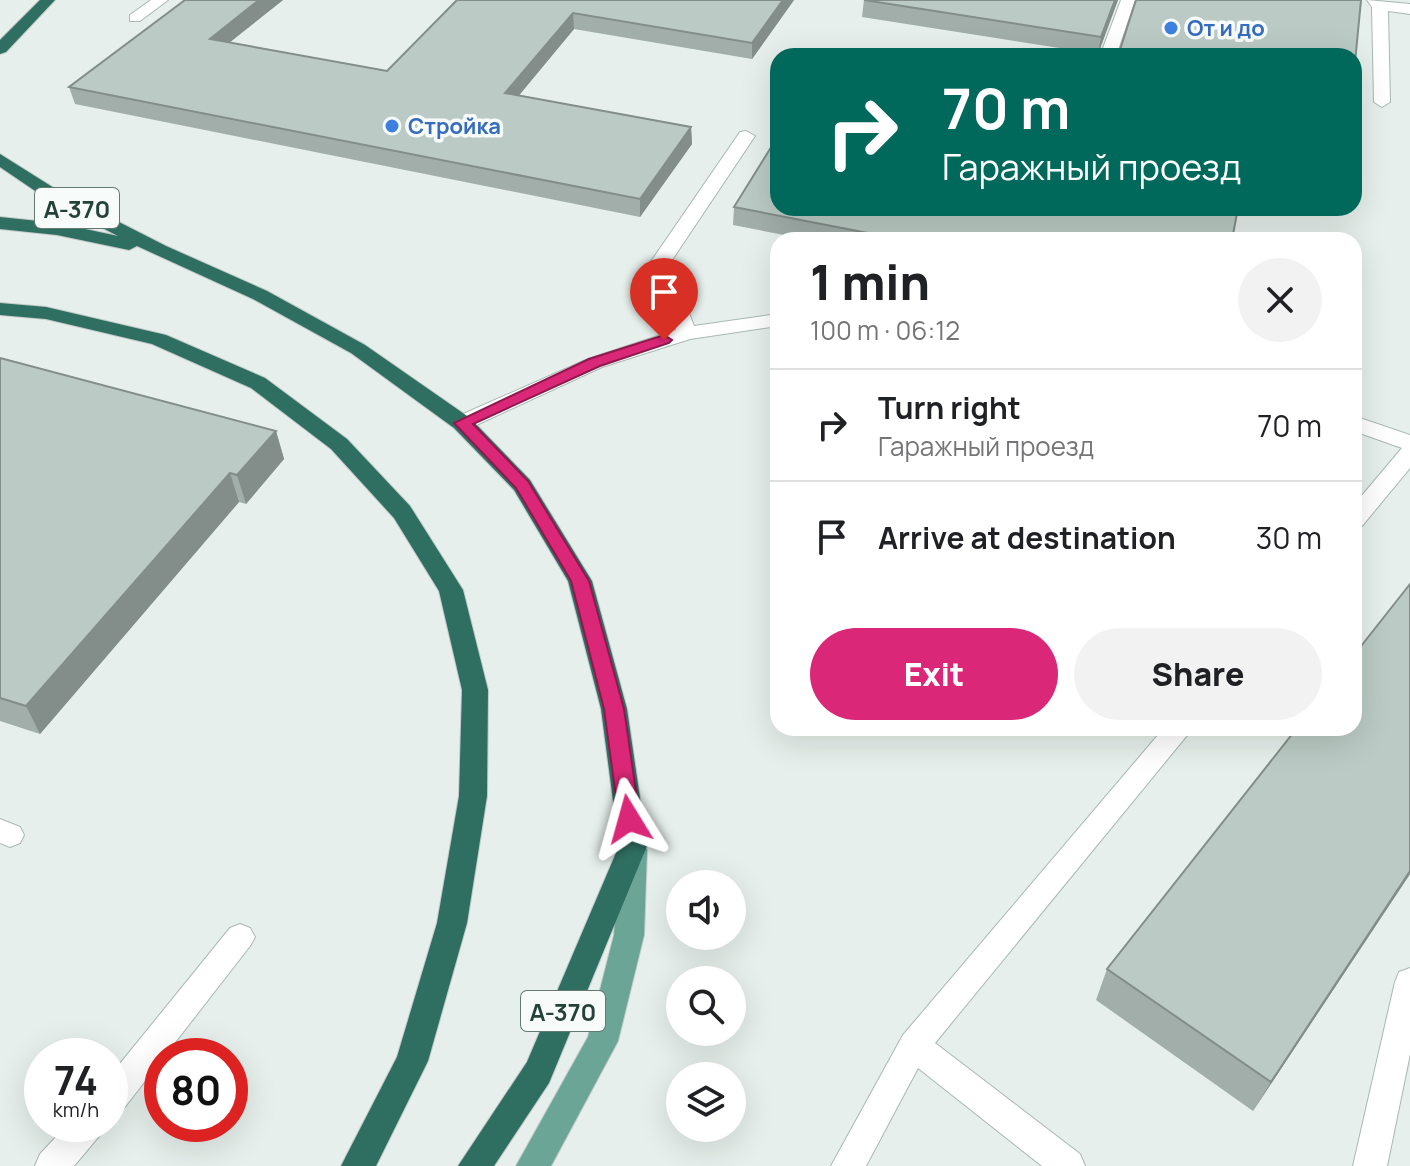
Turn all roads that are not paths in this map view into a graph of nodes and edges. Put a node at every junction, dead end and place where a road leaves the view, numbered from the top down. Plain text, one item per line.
1 (41, 0) edge
2 (48, 0) edge
3 (161, 0) edge
4 (1128, 0) edge
5 (1377, 3) edge
6 (1410, 9) edge
7 (135, 18) dead end
8 (0, 29) edge
9 (1111, 48) edge
10 (0, 49) edge
11 (1382, 102) dead end
12 (746, 136) dead end
13 (0, 159) edge
14 (0, 223) edge
15 (159, 250) junction
16 (0, 309) edge
17 (770, 321) edge
18 (687, 333) junction
19 (462, 423) junction
20 (1362, 426) edge
21 (1410, 443) edge
22 (1410, 453) edge
23 (1362, 510) edge
24 (1173, 736) edge
25 (633, 846) junction
26 (240, 937) dead end
27 (1410, 982) edge
28 (914, 1045) junction
29 (128, 1078) edge
30 (73, 1142) edge
31 (52, 1166) edge
32 (358, 1166) edge
33 (475, 1166) edge
34 (533, 1166) edge
35 (848, 1166) edge
36 (1068, 1166) edge
37 (1370, 1166) edge

1 - 8 highway
2 - 10 highway
3 - 7 street
4 - 9 street
5 - 6 street
5 - 11 street
12 - 18 street
13 - 15 highway, А-370
14 - 15 highway, А-370
15 - 19 highway, А-370
16 - 32 highway
17 - 18 street
18 - 19 street
19 - 25 highway, А-370
20 - 21 street
22 - 23 street
24 - 28 street
25 - 33 highway, А-370
25 - 34 main road
26 - 29 street
27 - 37 street
28 - 35 street
28 - 36 street
30 - 31 street

